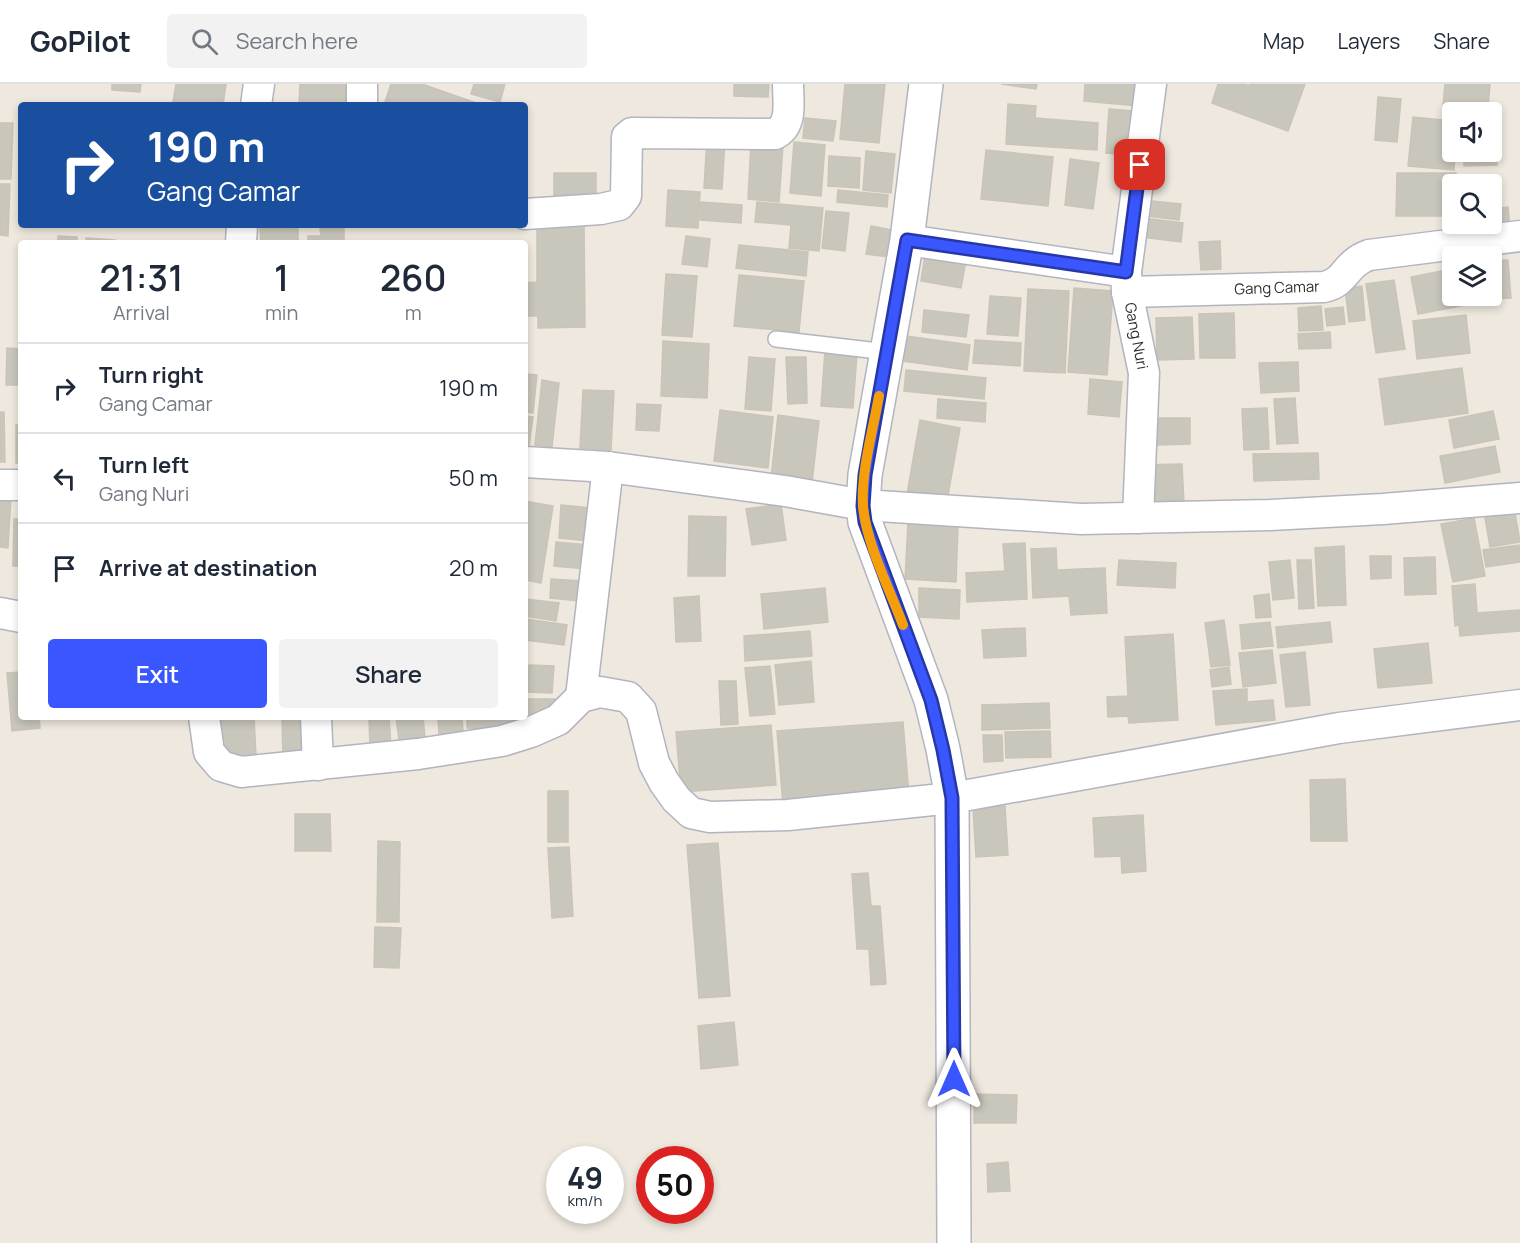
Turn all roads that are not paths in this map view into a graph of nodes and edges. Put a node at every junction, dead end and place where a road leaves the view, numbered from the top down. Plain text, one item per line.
1 (259, 84) edge
2 (362, 84) edge
3 (788, 84) edge
4 (926, 84) edge
5 (1151, 84) edge
6 (256, 102) edge
7 (362, 102) edge
8 (528, 214) edge
9 (1520, 236) edge
10 (907, 240) junction
11 (1126, 282) junction
12 (776, 339) dead end
13 (887, 352) junction
14 (528, 462) edge
15 (609, 467) junction
16 (18, 484) edge
17 (0, 485) edge
18 (1520, 498) edge
19 (863, 506) junction
20 (1138, 518) junction
21 (0, 613) edge
22 (18, 616) edge
23 (580, 698) junction
24 (1520, 705) edge
25 (204, 720) edge
26 (316, 720) edge
27 (318, 765) junction
28 (952, 798) junction
29 (954, 1243) edge

1 - 6 street
2 - 7 street
3 - 8 street
4 - 10 main road
5 - 11 street, Gang Nuri
9 - 11 street, Gang Camar
10 - 11 street, Gang Camar
10 - 13 main road
11 - 20 street, Gang Nuri
12 - 13 lane
13 - 19 main road
14 - 15 street
15 - 19 street
15 - 23 street
16 - 17 street
18 - 20 street
19 - 20 street
19 - 28 main road
21 - 22 street
23 - 27 street
23 - 28 street
24 - 28 street
25 - 27 street
26 - 27 street
28 - 29 main road

